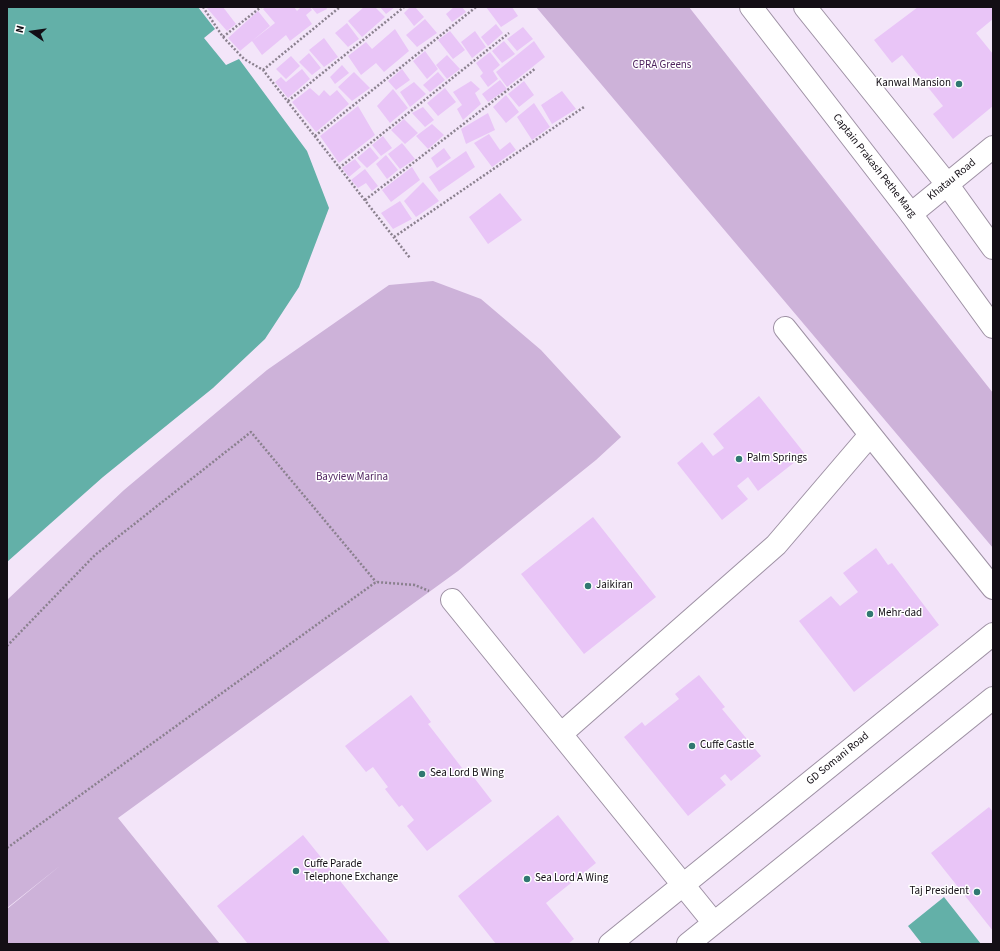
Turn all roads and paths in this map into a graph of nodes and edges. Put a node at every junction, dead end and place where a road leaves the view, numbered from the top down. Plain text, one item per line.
1 (203, 7) edge
2 (261, 7) edge
3 (340, 7) edge
4 (404, 7) edge
5 (476, 7) edge
6 (751, 7) edge
7 (805, 7) edge
8 (509, 33) dead end
9 (223, 37) junction
10 (536, 68) dead end
11 (264, 70) junction
12 (288, 101) junction
13 (584, 107) dead end
14 (315, 136) junction
15 (993, 147) edge
16 (339, 168) junction
17 (947, 184) junction
18 (365, 200) junction
19 (911, 214) junction
20 (394, 237) junction
21 (993, 248) edge
22 (410, 258) dead end
23 (993, 327) edge
24 (785, 328) dead end
25 (870, 434) junction
26 (376, 582) junction
27 (993, 588) edge
28 (452, 600) joint
29 (993, 634) edge
30 (7, 646) edge
31 (993, 698) edge
32 (561, 734) junction
33 (7, 848) edge
34 (683, 885) junction
35 (714, 923) junction
36 (610, 944) edge
37 (688, 944) edge

1 - 9 path
2 - 9 path
3 - 11 path
4 - 12 path
5 - 14 path
6 - 19 street, Captain Prakash Pethe Marg
7 - 17 street
8 - 16 path
9 - 11 path
10 - 18 path
11 - 12 path
12 - 14 path
13 - 20 path
14 - 16 path
15 - 17 street, Khatau Road
16 - 18 path
17 - 19 street, Khatau Road
17 - 21 street
18 - 20 path
19 - 23 street, Captain Prakash Pethe Marg
20 - 22 path
24 - 25 street
25 - 27 street
25 - 32 street
26 - 28 path
26 - 30 path
26 - 33 path
28 - 32 street
29 - 34 street, GD Somani Road
31 - 35 street
32 - 34 street
34 - 35 street
34 - 36 street, GD Somani Road
35 - 37 street

